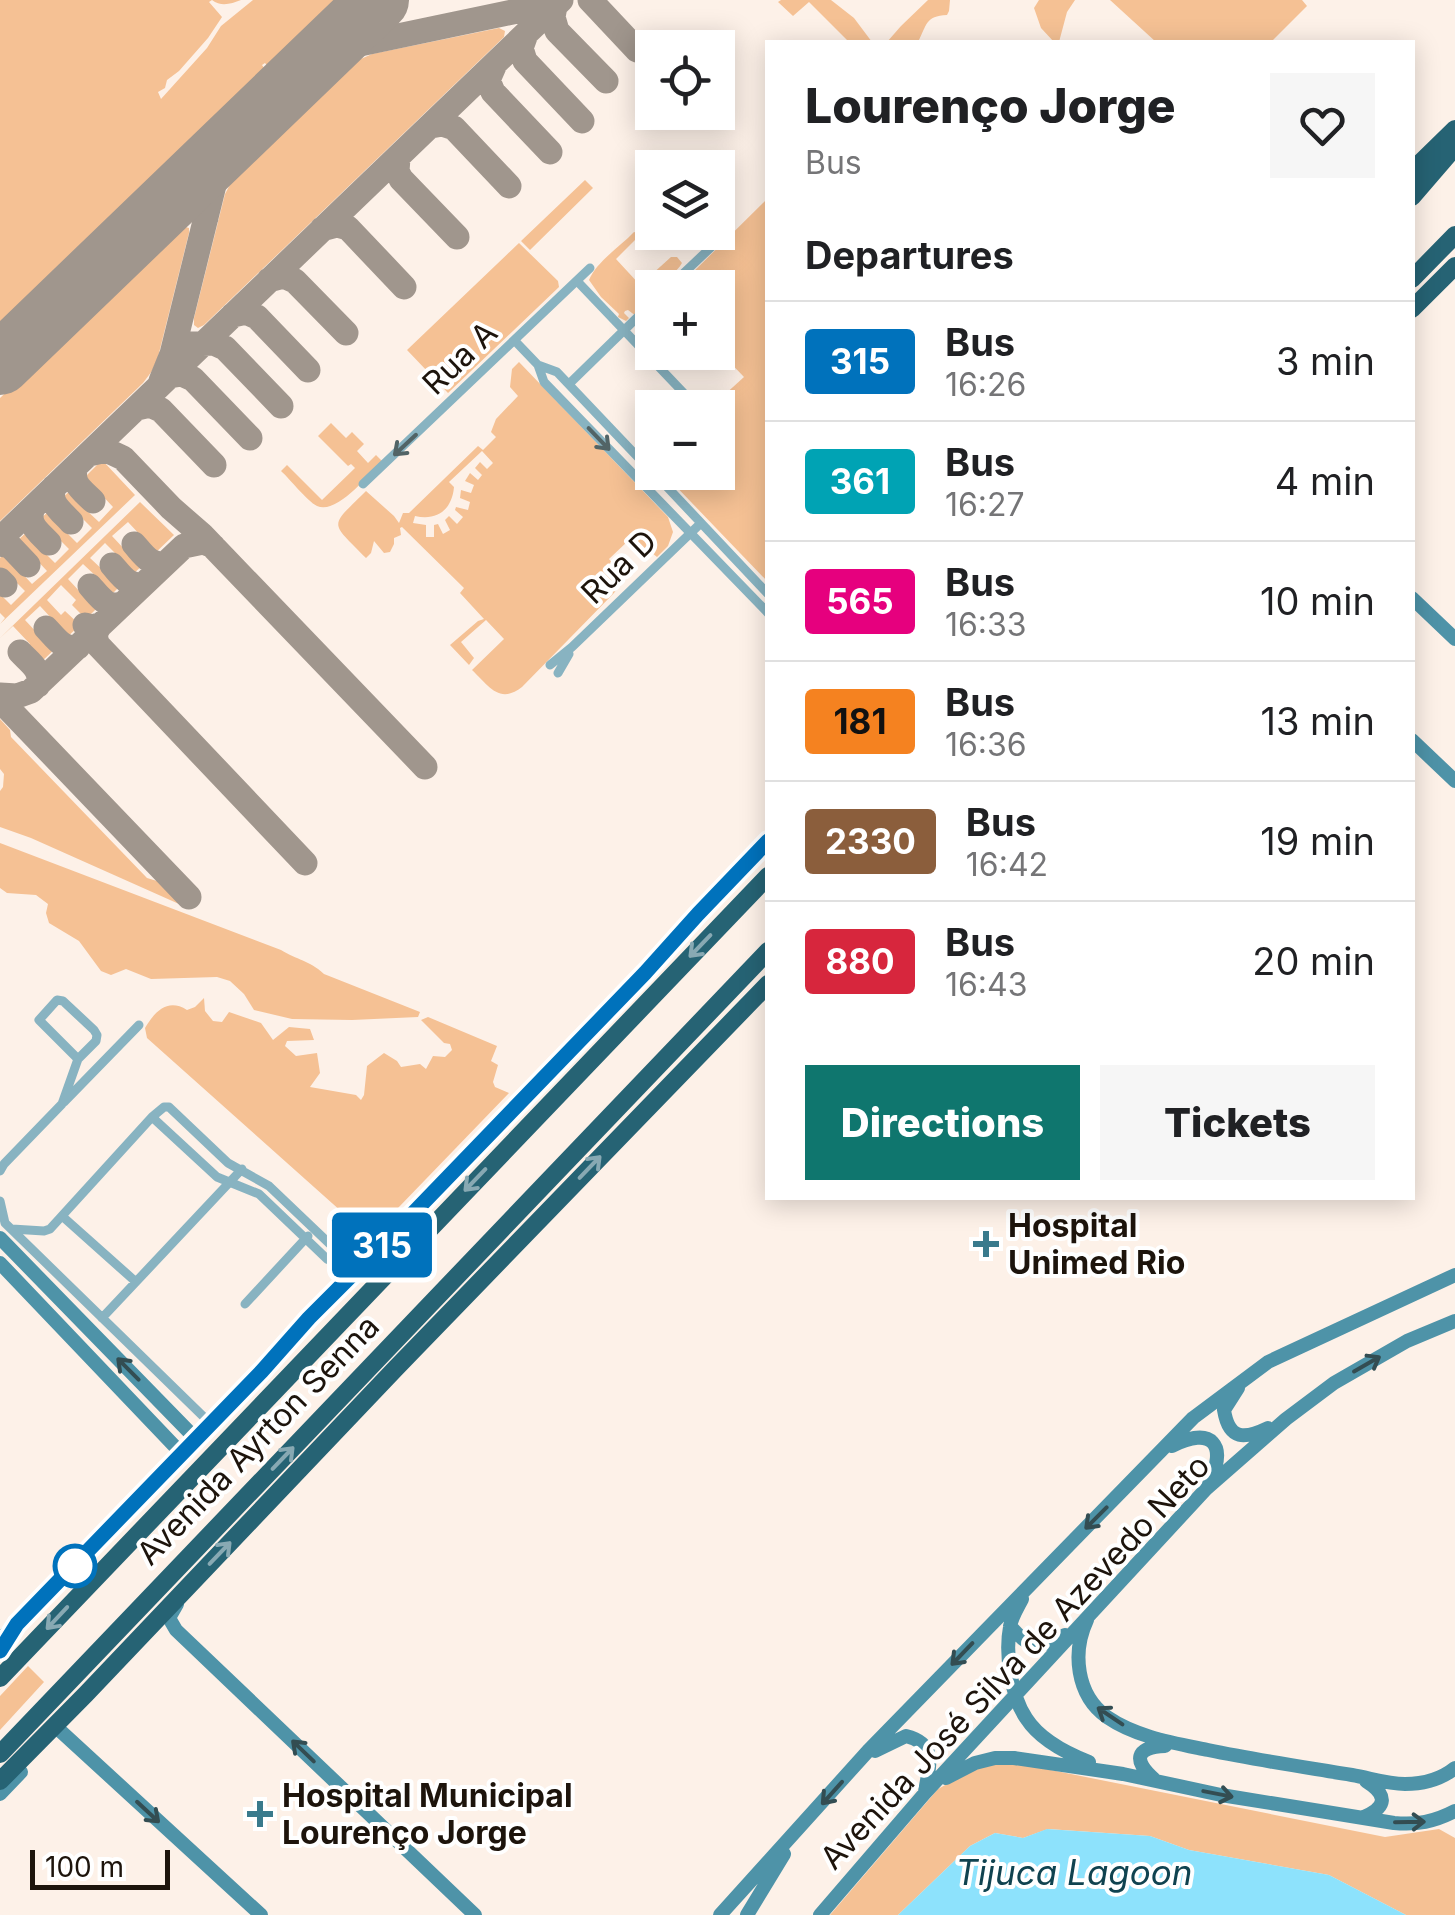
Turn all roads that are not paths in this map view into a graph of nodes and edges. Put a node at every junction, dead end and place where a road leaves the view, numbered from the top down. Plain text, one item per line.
1 (1455, 129) edge
2 (1455, 148) edge
3 (1415, 169) edge
4 (1415, 195) edge
5 (1455, 235) edge
6 (708, 250) edge
7 (1455, 266) edge
8 (590, 268) dead end
9 (687, 270) edge
10 (1415, 277) edge
11 (577, 281) junction
12 (1415, 306) edge
13 (635, 318) edge
14 (624, 329) junction
15 (514, 340) junction
16 (538, 365) junction
17 (569, 384) junction
18 (681, 390) edge
19 (635, 452) edge
20 (363, 484) dead end
21 (670, 490) edge
22 (687, 509) junction
23 (676, 520) junction
24 (701, 524) junction
25 (690, 534) junction
26 (765, 591) edge
27 (1415, 601) edge
28 (765, 610) edge
29 (1455, 640) edge
30 (554, 669) dead end
31 (1415, 743) edge
32 (1455, 781) edge
33 (765, 844) edge
34 (765, 870) edge
35 (765, 879) edge
36 (663, 954) junction
37 (765, 954) edge
38 (765, 987) edge
39 (139, 1025) dead end
40 (78, 1058) junction
41 (62, 1104) junction
42 (152, 1118) junction
43 (242, 1169) junction
44 (0, 1171) edge
45 (229, 1184) junction
46 (0, 1201) edge
47 (62, 1216) junction
48 (4, 1229) edge
49 (309, 1234) junction
50 (0, 1263) edge
51 (350, 1264) junction
52 (462, 1269) junction
53 (1455, 1274) edge
54 (136, 1282) junction
55 (372, 1287) junction
56 (86, 1302) junction
57 (245, 1304) dead end
58 (74, 1315) junction
59 (102, 1318) junction
60 (1455, 1321) edge
61 (61, 1326) junction
62 (396, 1368) junction
63 (262, 1371) junction
64 (1244, 1380) junction
65 (1286, 1419) junction
66 (211, 1424) junction
67 (196, 1438) junction
68 (1161, 1452) junction
69 (182, 1454) junction
70 (1206, 1489) junction
71 (1030, 1584) junction
72 (189, 1585) junction
73 (1091, 1612) junction
74 (17, 1624) junction
75 (1010, 1626) junction
76 (1074, 1630) junction
77 (0, 1643) edge
78 (0, 1650) edge
79 (104, 1674) junction
80 (0, 1678) edge
81 (1016, 1695) junction
82 (55, 1726) junction
83 (28, 1740) junction
84 (1180, 1745) junction
85 (76, 1746) junction
86 (0, 1754) edge
87 (864, 1757) junction
88 (1455, 1768) edge
89 (1123, 1774) junction
90 (1358, 1776) junction
91 (1156, 1781) junction
92 (0, 1782) edge
93 (925, 1793) junction
94 (0, 1794) edge
95 (1455, 1812) edge
96 (1362, 1818) junction
97 (800, 1828) junction
98 (260, 1915) edge
99 (475, 1915) edge
100 (720, 1915) edge
101 (747, 1915) edge
102 (820, 1915) edge

1 - 3 highway
2 - 4 highway
5 - 10 highway
6 - 9 street
7 - 12 highway
8 - 11 street, Rua A
11 - 14 street
11 - 15 street, Rua A
13 - 14 street
14 - 17 street
14 - 18 street
15 - 16 street
15 -> 20 street, Rua A
16 - 17 street
16 -> 23 street
17 - 19 street
21 - 22 street
22 - 23 street
22 - 24 street
23 - 25 street
24 - 25 street, Rua D
24 - 26 street
25 - 28 street
25 - 30 street, Rua D
27 - 29 street
31 - 32 street
33 - 36 highway, Avenida Ayrton Senna
34 - 36 highway
35 -> 55 highway, Avenida Ayrton Senna
36 - 51 highway, Avenida Ayrton Senna
37 - 52 highway, Avenida Ayrton Senna
62 -> 38 highway, Avenida Ayrton Senna
39 - 41 street
40 - 40 street
40 - 41 street
41 - 44 street
42 - 43 street
42 - 45 street
42 - 47 street
43 - 45 street
43 - 49 street
45 - 49 street
45 - 54 street
46 - 48 street
47 - 48 street
47 - 54 street
48 - 56 street
48 - 58 street
49 - 51 street
49 - 57 street
50 - 61 street
51 - 63 highway, Avenida Ayrton Senna
52 - 62 highway
83 -> 52 highway, Avenida Ayrton Senna
53 - 64 street, Avenida José Silva de Azevedo Neto
54 - 59 street
55 - 63 highway
55 -> 80 highway, Avenida Ayrton Senna
56 - 58 street
56 - 59 street
58 - 61 street
67 -> 58 street
59 - 66 street
65 -> 60 street, Avenida José Silva de Azevedo Neto
61 - 69 street
72 -> 62 highway, Avenida Ayrton Senna
63 - 66 highway, Avenida Ayrton Senna
64 - 65 street
64 - 68 street, Avenida José Silva de Azevedo Neto
65 - 70 street, Avenida José Silva de Azevedo Neto
66 - 67 highway, Avenida Ayrton Senna
67 - 69 highway, Avenida Ayrton Senna
68 - 70 street
68 -> 71 street, Avenida José Silva de Azevedo Neto
69 - 74 highway, Avenida Ayrton Senna
70 - 73 street, Avenida José Silva de Azevedo Neto
71 - 75 street
71 -> 87 street, Avenida José Silva de Azevedo Neto
72 - 79 highway, Avenida Ayrton Senna
99 -> 72 street
73 - 76 street, Avenida José Silva de Azevedo Neto
84 -> 73 street
74 - 77 highway, Avenida Ayrton Senna
74 - 78 highway
75 - 76 street
75 - 81 street
76 - 81 street, Avenida José Silva de Azevedo Neto
79 - 82 highway, Avenida Ayrton Senna
79 - 83 highway
81 - 89 street
81 - 93 street, Avenida José Silva de Azevedo Neto
82 - 83 highway, Avenida Ayrton Senna
82 - 85 street
83 - 86 highway, Avenida Ayrton Senna
83 - 92 highway
84 - 90 street
84 - 91 street
85 - 94 street
85 -> 98 street
87 - 93 street
87 -> 97 street, Avenida José Silva de Azevedo Neto
88 - 90 street
89 - 91 street
89 - 93 street
90 - 96 street
91 -> 96 street
93 - 102 street, Avenida José Silva de Azevedo Neto
96 -> 95 street
97 - 100 street, Avenida José Silva de Azevedo Neto
97 - 101 street, Avenida José Silva de Azevedo Neto

